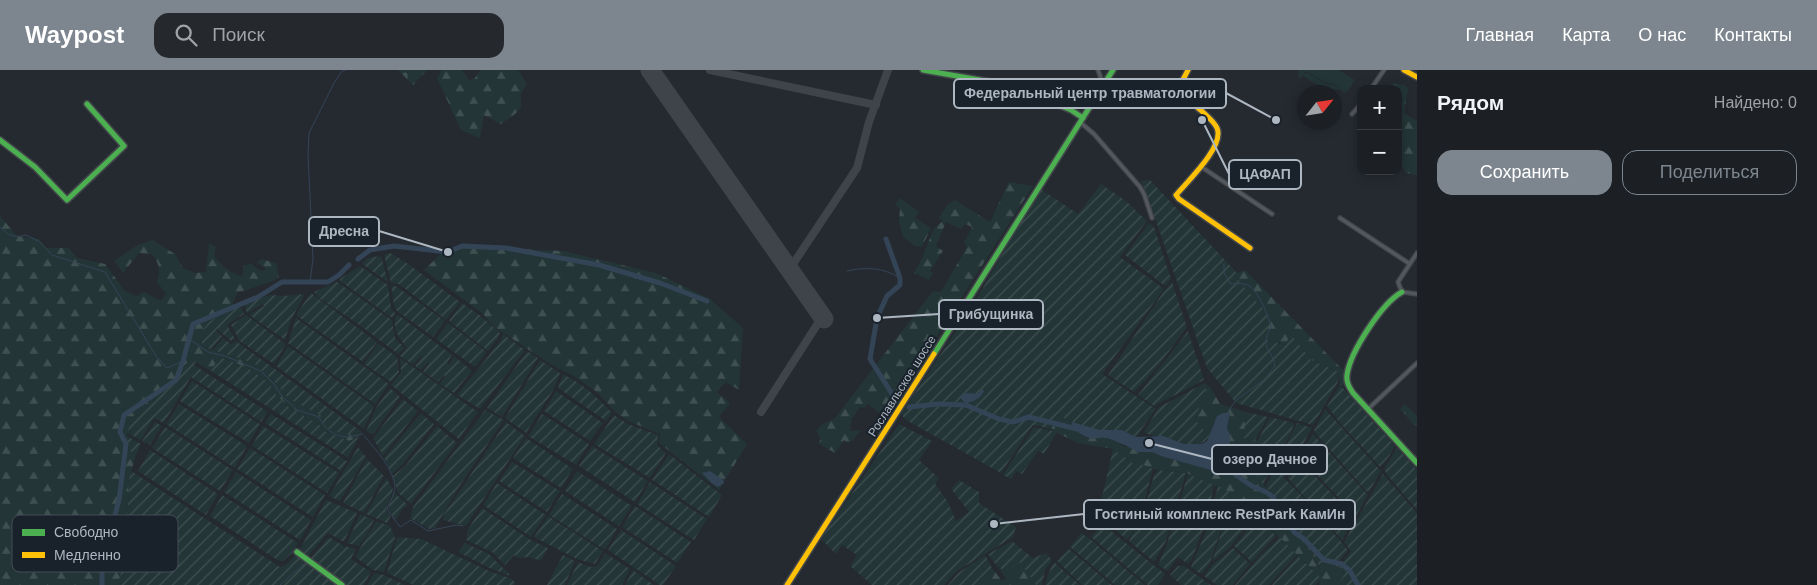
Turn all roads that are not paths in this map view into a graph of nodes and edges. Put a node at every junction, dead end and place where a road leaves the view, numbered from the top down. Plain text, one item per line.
1 (923, 70) edge
2 (1098, 70) edge
3 (1113, 70) edge
4 (1188, 70) edge
5 (1384, 70) edge
6 (1404, 70) edge
7 (1417, 77) edge
8 (1103, 84) junction
9 (1374, 85) edge
10 (1207, 92) dead end
11 (87, 104) dead end
12 (1357, 108) edge
13 (1198, 111) junction
14 (1352, 114) dead end
15 (1082, 120) junction
16 (0, 140) edge
17 (1200, 166) junction
18 (1272, 214) dead end
19 (1152, 218) dead end
20 (1340, 218) dead end
21 (1250, 248) dead end
22 (1417, 253) edge
23 (1410, 264) junction
24 (1402, 292) junction
25 (1417, 294) edge
26 (1417, 363) edge
27 (1368, 409) junction
28 (1417, 463) edge
29 (297, 552) dead end
30 (342, 585) edge
31 (787, 585) edge

1 - 15 street
2 - 8 street
3 - 8 street, Рославльское шоссе
4 - 13 street
5 - 9 street
6 - 7 street
8 - 15 street, Рославльское шоссе
10 - 13 street
11 - 16 street
12 - 14 street
13 - 17 street
15 - 19 street
15 - 31 street, Рославльское шоссе
17 - 18 street
17 - 21 street
20 - 23 street
22 - 23 street
23 - 24 street
24 - 25 street
24 - 27 street
26 - 27 street
27 - 28 street
29 - 30 street

